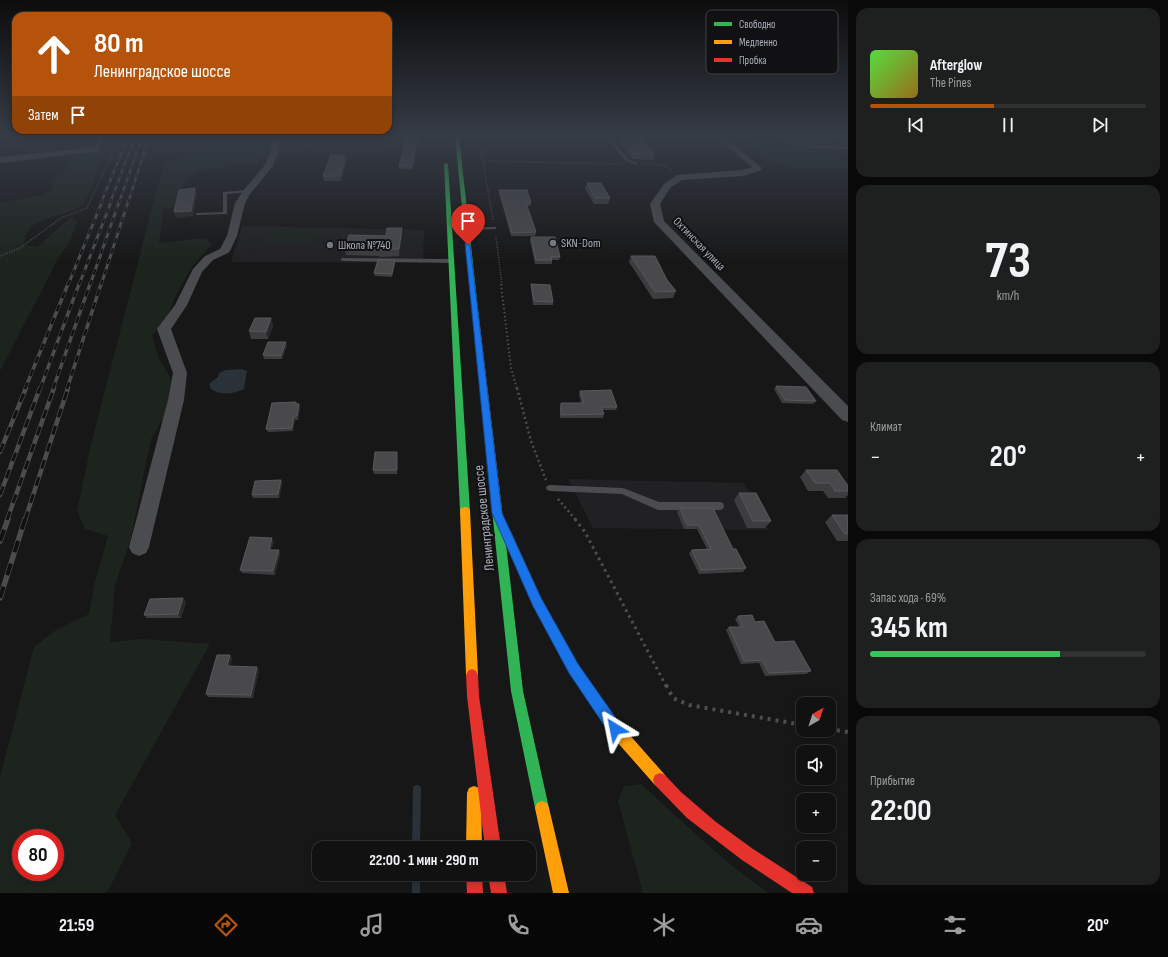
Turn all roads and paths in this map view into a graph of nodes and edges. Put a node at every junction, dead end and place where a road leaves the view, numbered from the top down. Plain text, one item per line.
1 (100, 179) edge
2 (258, 179) edge
3 (446, 179) edge
4 (461, 179) edge
5 (678, 179) edge
6 (248, 191) junction
7 (197, 214) dead end
8 (494, 228) dead end
9 (466, 229) junction
10 (0, 256) edge
11 (343, 259) dead end
12 (450, 260) junction
13 (848, 416) edge
14 (550, 488) dead end
15 (720, 506) dead end
16 (497, 513) junction
17 (139, 547) dead end
18 (473, 696) junction
19 (836, 730) edge
20 (848, 732) edge
21 (474, 768) dead end
22 (474, 784) dead end
23 (474, 841) edge
24 (492, 841) edge
25 (474, 881) edge
26 (497, 881) edge
27 (475, 893) edge
28 (499, 893) edge
29 (561, 893) edge
30 (806, 893) edge

1 - 10 path
2 - 6 street
3 - 12 highway, Ленинградское шоссе
4 - 9 highway, Ленинградское шоссе
5 - 13 street, Охтинская улица
6 - 7 lane
6 - 17 street
8 - 9 lane
9 - 16 highway, Ленинградское шоссе
11 - 12 lane
12 - 18 highway, Ленинградское шоссе
14 - 15 lane
16 - 29 highway, Ленинградское шоссе
16 - 30 highway
18 - 21 highway
18 - 24 highway, Ленинградское шоссе
19 - 20 path
22 - 23 highway
25 - 27 highway
26 - 28 highway

